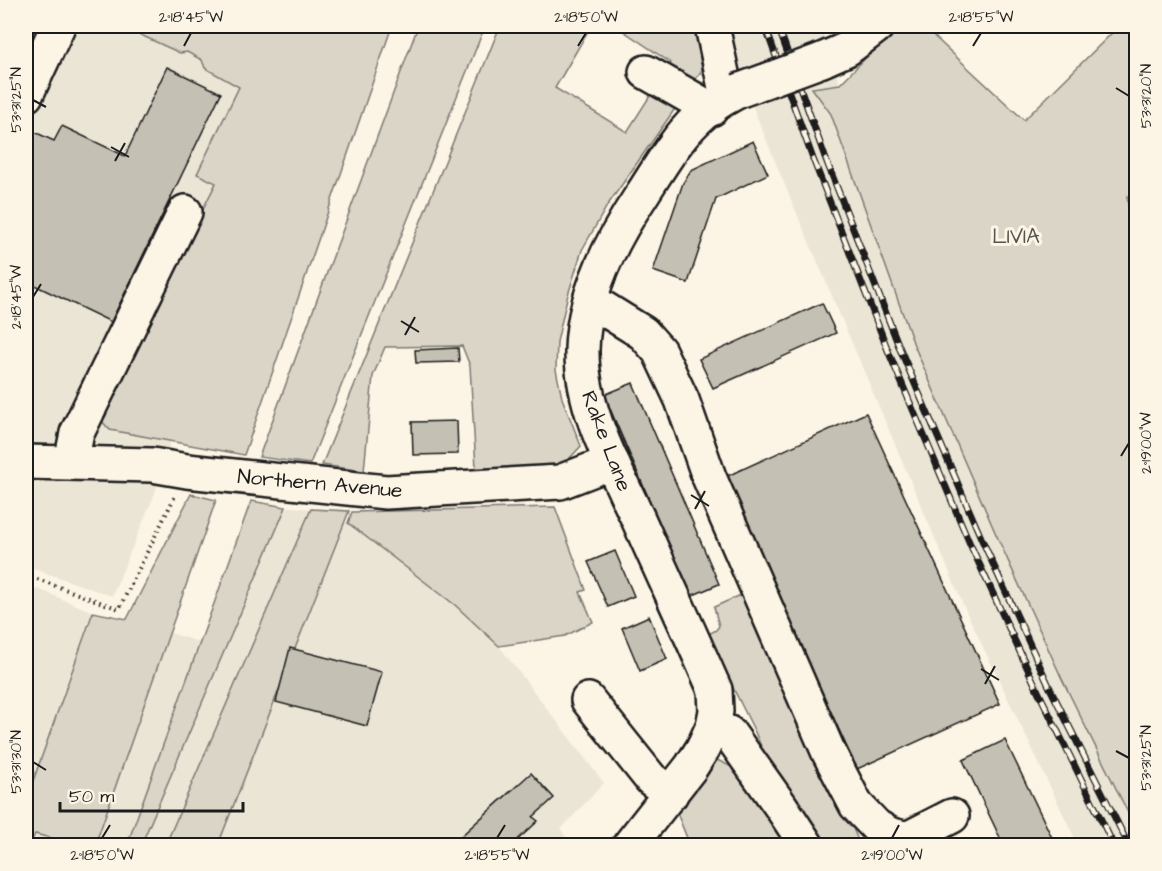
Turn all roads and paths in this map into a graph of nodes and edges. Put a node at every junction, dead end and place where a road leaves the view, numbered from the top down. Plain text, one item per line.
1 (58, 26) edge
2 (712, 26) edge
3 (877, 26) edge
4 (646, 72) dead end
5 (26, 95) edge
6 (726, 99) junction
7 (185, 212) dead end
8 (590, 300) junction
9 (26, 462) edge
10 (71, 462) junction
11 (612, 462) junction
12 (187, 471) junction
13 (26, 575) edge
14 (588, 700) dead end
15 (712, 726) junction
16 (671, 794) junction
17 (952, 816) dead end
18 (629, 846) edge
19 (807, 846) edge

1 - 5 street
2 - 6 street
3 - 6 street, Rake Lane, bridge
4 - 6 street
6 - 8 street, Rake Lane
7 - 10 street
8 - 11 street, Rake Lane
8 - 17 street
9 - 10 street, Northern Avenue
10 - 12 street, Northern Avenue
11 - 12 street, Northern Avenue
11 - 15 street, Rake Lane
12 - 13 path
14 - 16 street
15 - 16 street, Rake Lane
15 - 19 street
16 - 18 street, Rake Lane

